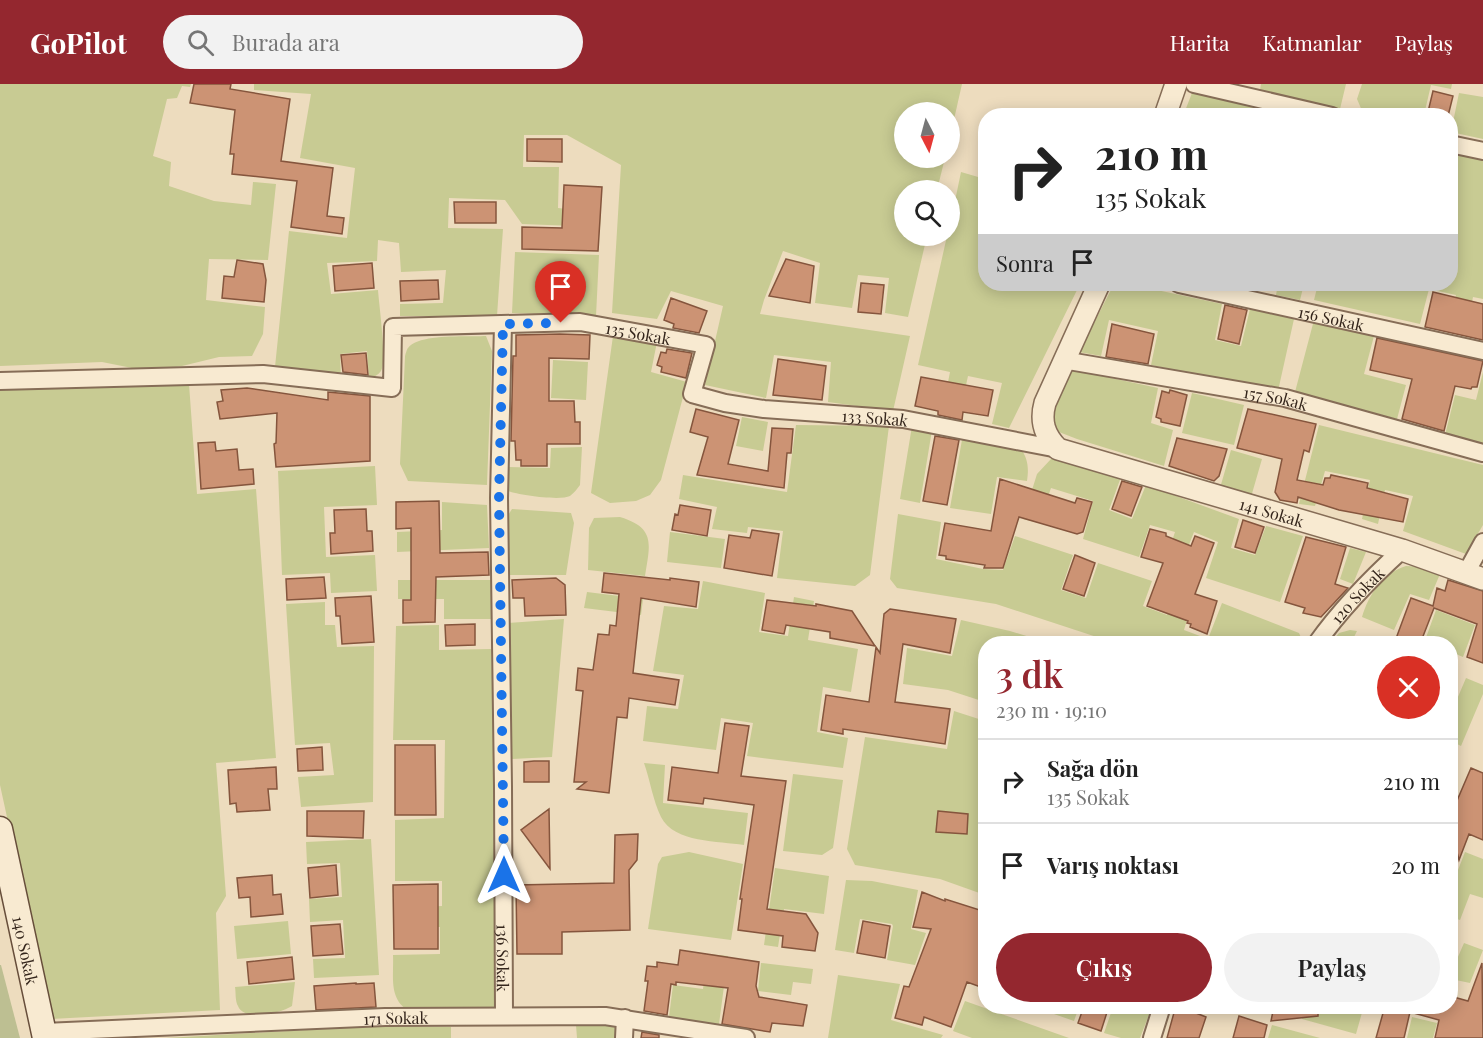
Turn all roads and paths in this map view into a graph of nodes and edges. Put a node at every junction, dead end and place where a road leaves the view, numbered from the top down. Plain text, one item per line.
1 (1176, 84) edge
2 (1194, 84) edge
3 (1168, 108) edge
4 (1298, 108) edge
5 (1458, 146) edge
6 (1483, 151) edge
7 (1096, 291) edge
8 (1211, 291) edge
9 (503, 324) junction
10 (1483, 351) edge
11 (1063, 360) junction
12 (0, 381) edge
13 (692, 394) joint
14 (1058, 448) junction
15 (1483, 453) edge
16 (1483, 542) edge
17 (1402, 550) junction
18 (1474, 576) edge
19 (1322, 636) edge
20 (0, 828) edge
21 (1160, 1014) edge
22 (504, 1016) junction
23 (626, 1018) junction
24 (45, 1035) edge
25 (624, 1038) edge
26 (746, 1038) edge
27 (1152, 1038) edge

1 - 3 street
2 - 4 street
5 - 6 street
7 - 11 street
8 - 10 street, 156 Sokak
9 - 12 street, 135 Sokak
9 - 13 street, 135 Sokak
9 - 22 street, 136 Sokak
11 - 14 street
11 - 15 street, 157 Sokak
13 - 14 street, 133 Sokak
14 - 17 street, 141 Sokak
16 - 18 street
17 - 18 street, 141 Sokak
17 - 19 street, 120 Sokak
20 - 24 main road, 140 Sokak
21 - 27 street
22 - 23 street, 171 Sokak
22 - 24 street, 171 Sokak
23 - 25 street
23 - 26 street, 171 Sokak

